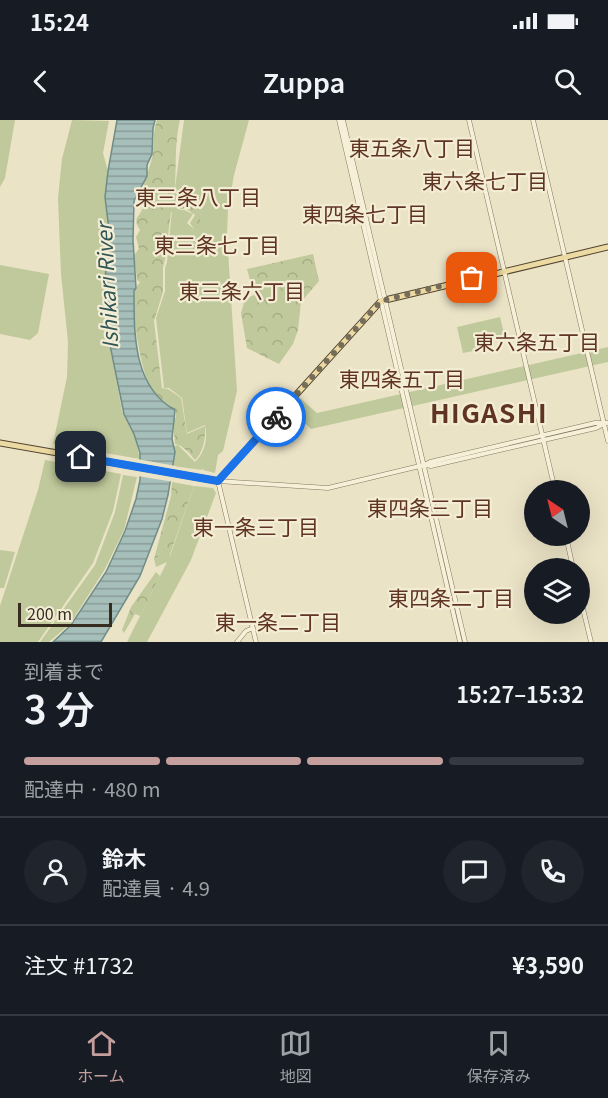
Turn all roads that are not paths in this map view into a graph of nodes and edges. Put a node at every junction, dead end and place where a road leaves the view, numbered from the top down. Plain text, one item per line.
1 (339, 120) edge
2 (343, 120) edge
3 (469, 120) edge
4 (533, 120) edge
5 (608, 246) edge
6 (564, 256) junction
7 (504, 271) junction
8 (383, 300) junction
9 (606, 423) edge
10 (543, 438) junction
11 (608, 441) edge
12 (0, 442) edge
13 (422, 466) junction
14 (553, 480) edge
15 (218, 481) junction
16 (587, 624) edge
17 (253, 628) junction
18 (237, 642) edge
19 (256, 642) edge
20 (460, 642) edge
21 (465, 642) edge
22 (591, 642) edge

1 - 8 street
2 - 8 street
3 - 7 street
4 - 6 street
5 - 6 main road
6 - 7 main road
6 - 9 street
7 - 8 main road
7 - 10 street
8 - 13 street
8 - 15 main road
9 - 10 street
9 - 11 street
10 - 13 street
10 - 14 street
12 - 15 main road
13 - 15 street
13 - 20 street
13 - 21 street
15 - 17 street
16 - 22 street
17 - 18 street
17 - 19 street

